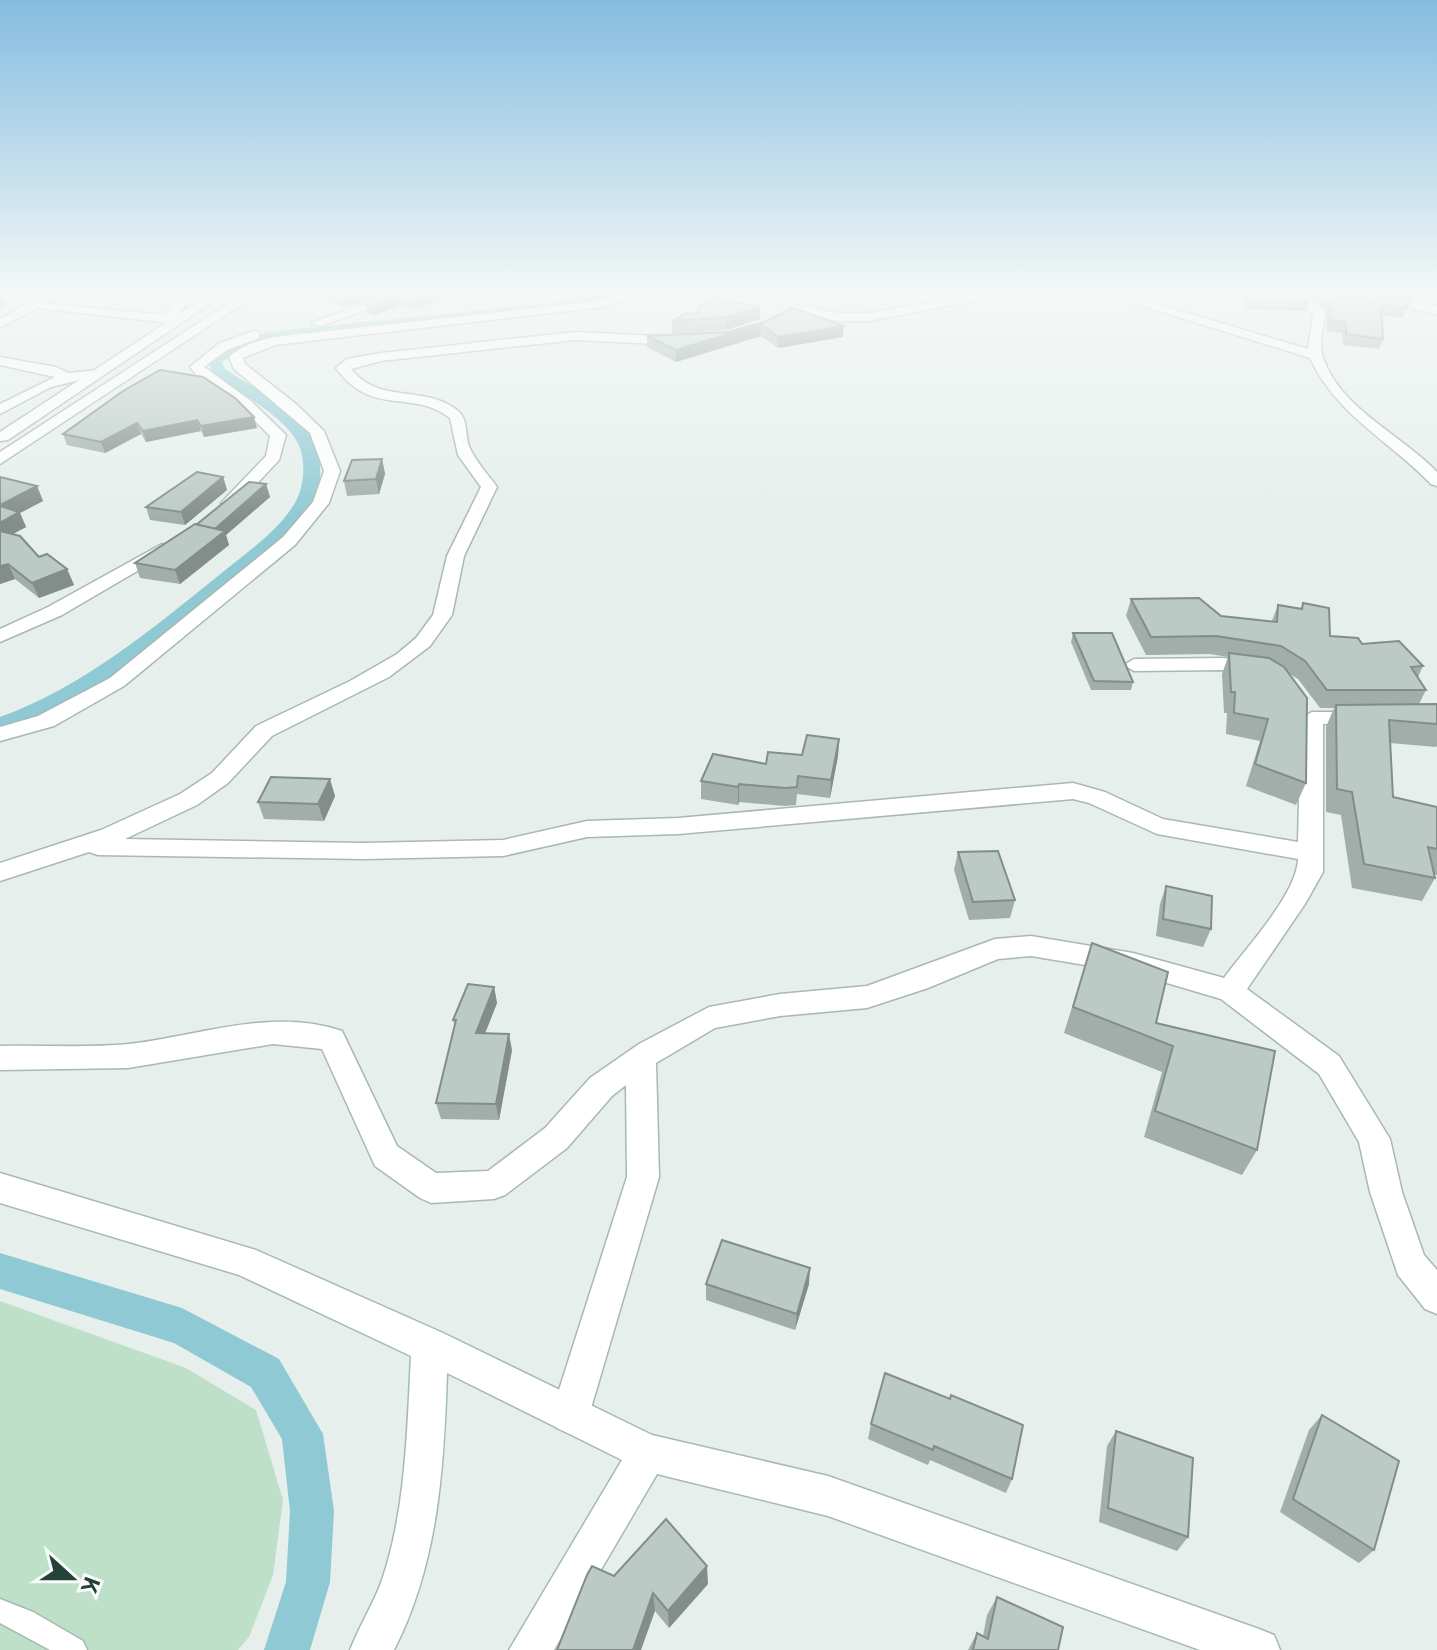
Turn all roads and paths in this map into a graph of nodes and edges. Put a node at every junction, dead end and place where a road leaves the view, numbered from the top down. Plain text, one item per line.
1 (45, 369) edge
2 (105, 369) edge
3 (137, 369) edge
4 (199, 369) edge
5 (243, 369) edge
6 (344, 369) edge
7 (1323, 369) edge
8 (98, 374) junction
9 (63, 376) junction
10 (0, 410) edge
11 (0, 439) edge
12 (0, 459) edge
13 (1437, 481) edge
14 (220, 509) edge
15 (182, 537) edge
16 (0, 636) edge
17 (1134, 665) dead end
18 (1272, 674) edge
19 (1296, 697) edge
20 (1390, 717) edge
21 (1312, 718) junction
22 (0, 734) edge
23 (81, 847) junction
24 (1310, 853) junction
25 (0, 872) edge
26 (1230, 991) junction
27 (0, 1058) edge
28 (641, 1058) junction
29 (0, 1188) edge
30 (1437, 1297) edge
31 (430, 1346) junction
32 (570, 1415) junction
33 (648, 1453) junction
34 (0, 1611) edge
35 (74, 1650) edge
36 (371, 1650) edge
37 (530, 1650) edge
38 (1259, 1650) edge

1 - 9 street
2 - 8 street
3 - 12 street
4 - 14 street
5 - 22 street
6 - 23 street
7 - 13 street
8 - 9 street
8 - 11 street
9 - 10 street
15 - 16 street
17 - 18 street
19 - 21 street
20 - 21 street
21 - 24 street
23 - 24 street
23 - 25 street
24 - 26 street
26 - 28 street
26 - 30 street
27 - 28 street
28 - 32 street
29 - 31 street
31 - 32 street
31 - 36 street
32 - 33 street
33 - 37 street
33 - 38 street
34 - 35 lane

